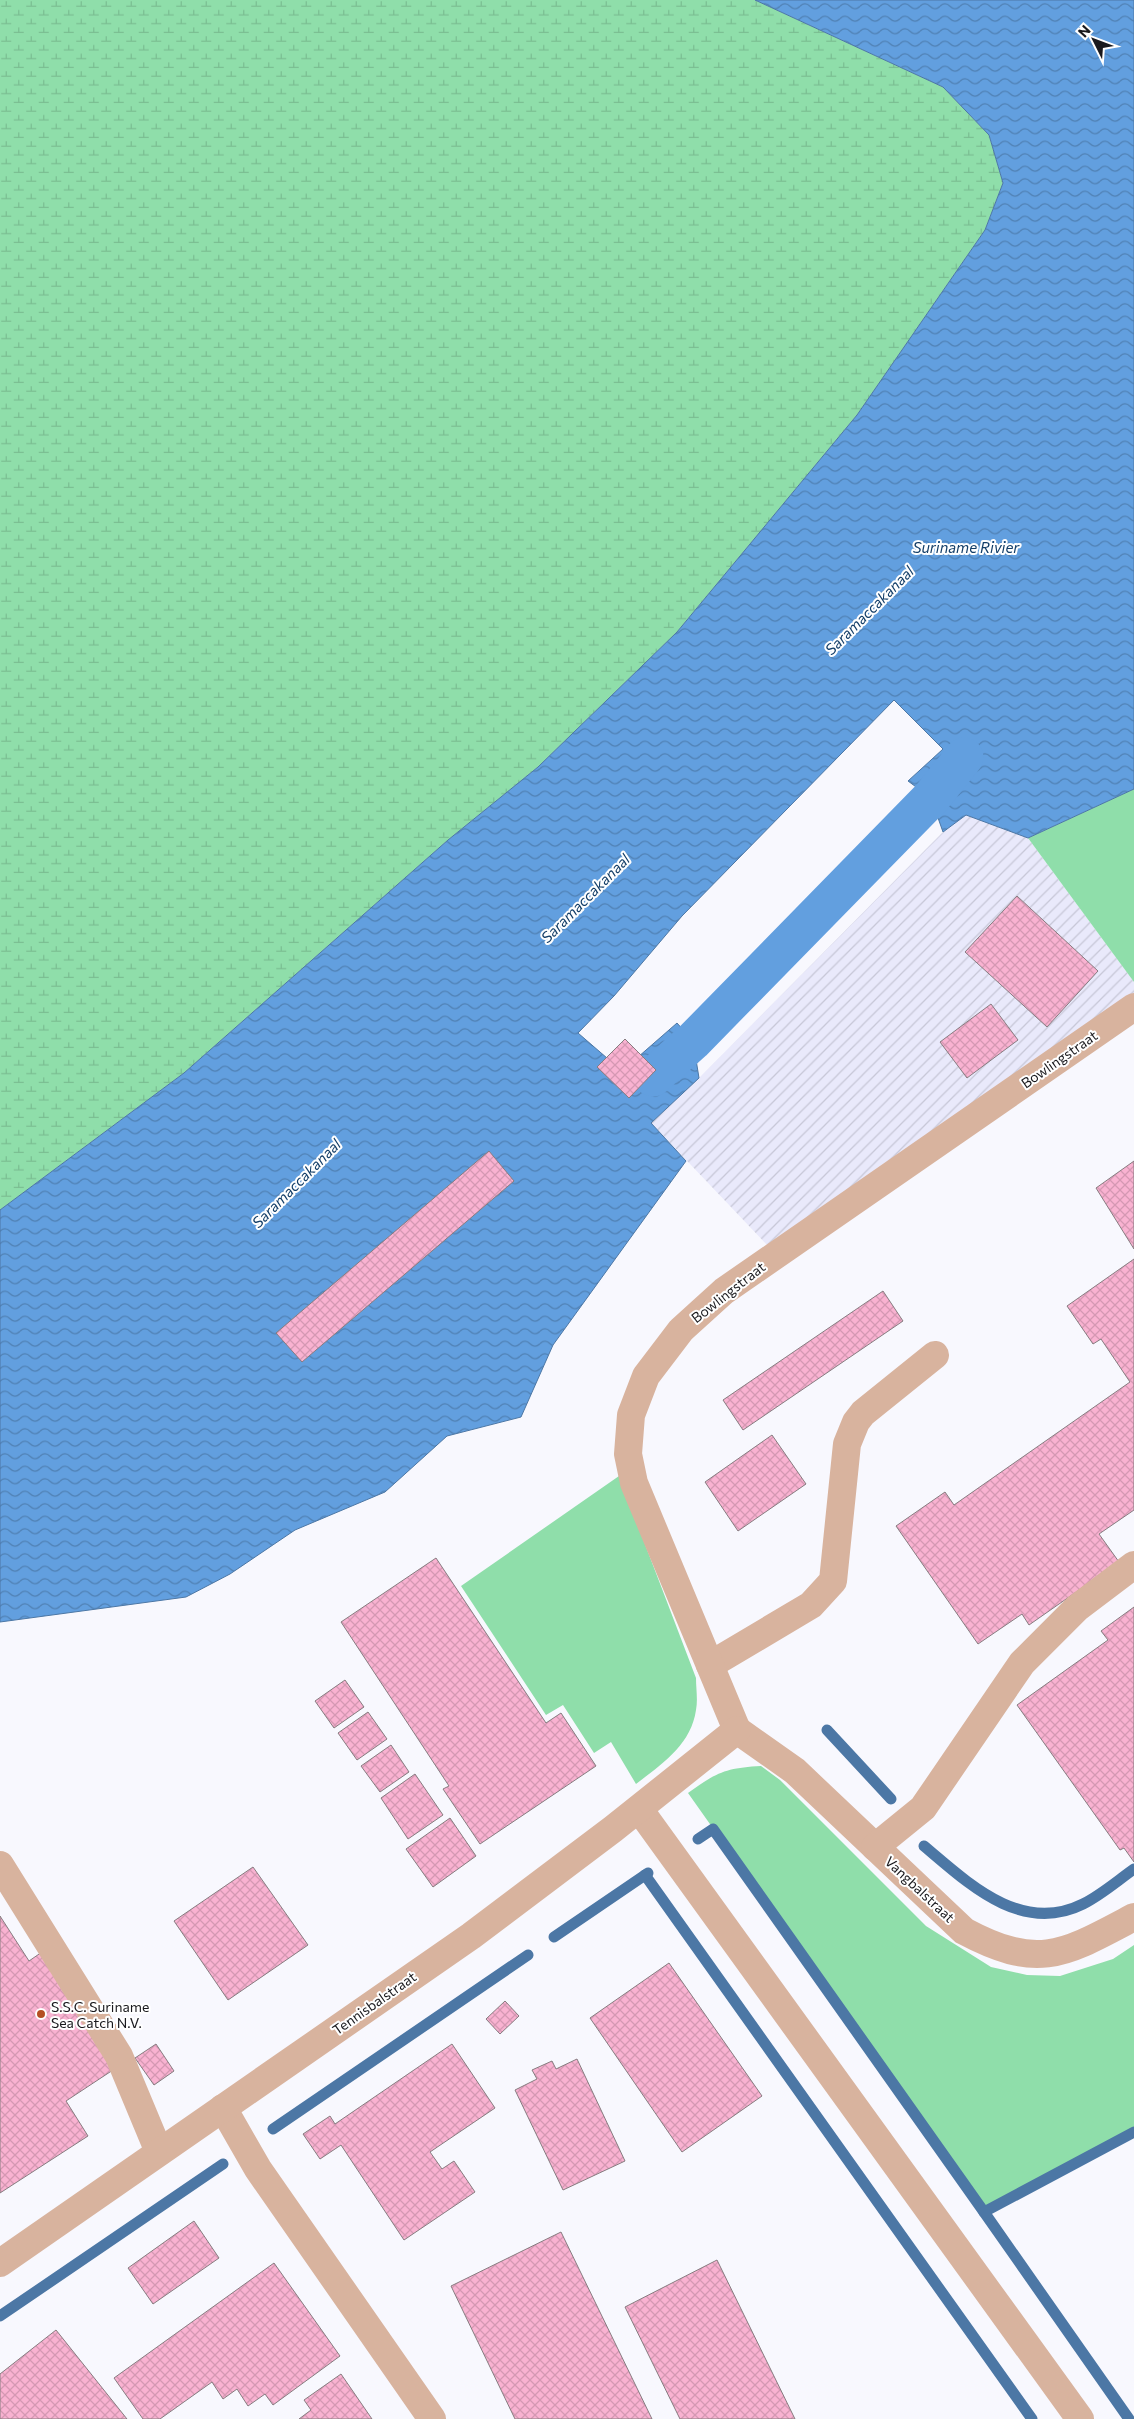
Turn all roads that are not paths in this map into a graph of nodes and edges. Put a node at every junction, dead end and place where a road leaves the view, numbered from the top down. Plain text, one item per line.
1 (1134, 1007) edge
2 (935, 1355) dead end
3 (1134, 1565) edge
4 (710, 1666) junction
5 (737, 1730) junction
6 (639, 1808) junction
7 (875, 1847) junction
8 (0, 1865) edge
9 (1134, 1918) edge
10 (223, 2108) junction
11 (159, 2152) junction
12 (0, 2263) edge
13 (432, 2419) edge
14 (1080, 2419) edge

1 - 4 street, Bowlingstraat
2 - 4 street
3 - 7 street
4 - 5 street, Bowlingstraat
5 - 6 street, Tennisbalstraat
5 - 7 street, Vangbalstraat
6 - 10 street, Tennisbalstraat
6 - 14 street
7 - 9 street, Vangbalstraat
8 - 11 street
10 - 11 street, Tennisbalstraat
10 - 13 street
11 - 12 street, Tennisbalstraat

